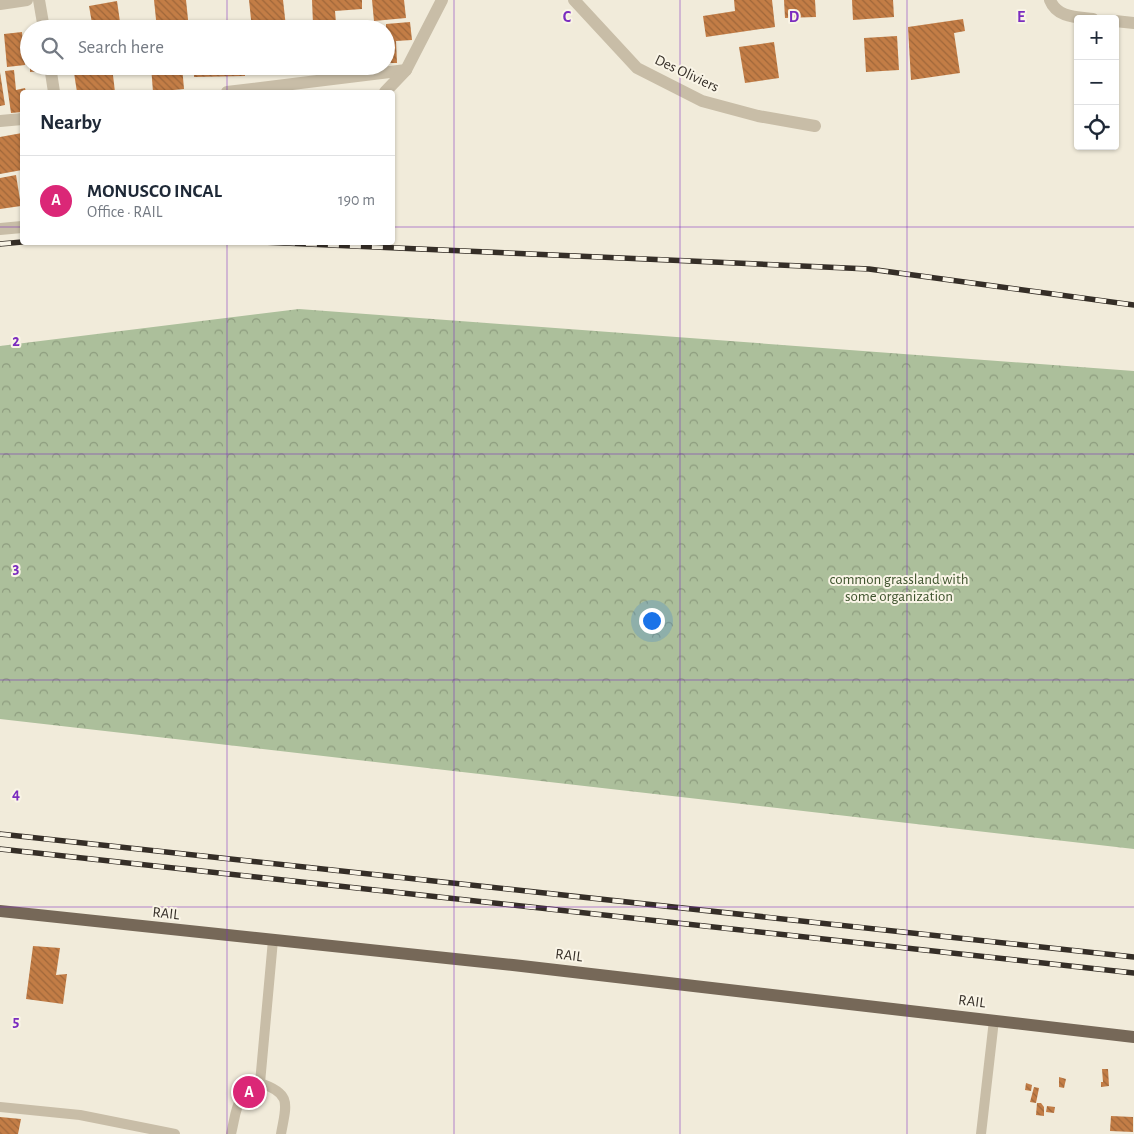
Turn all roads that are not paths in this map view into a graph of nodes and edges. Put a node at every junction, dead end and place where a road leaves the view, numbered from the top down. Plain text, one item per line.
1 (27, 0) edge
2 (39, 0) edge
3 (442, 0) edge
4 (575, 0) edge
5 (580, 0) edge
6 (1050, 0) edge
7 (0, 4) edge
8 (1074, 16) edge
9 (42, 20) edge
10 (1119, 21) edge
11 (1134, 23) edge
12 (406, 70) junction
13 (395, 71) edge
14 (51, 75) edge
15 (365, 75) edge
16 (54, 90) edge
17 (243, 90) edge
18 (388, 90) edge
19 (20, 119) edge
20 (0, 122) edge
21 (815, 126) dead end
22 (20, 227) edge
23 (0, 229) edge
24 (0, 911) edge
25 (273, 940) junction
26 (994, 1020) junction
27 (1134, 1037) edge
28 (260, 1083) junction
29 (0, 1107) edge
30 (175, 1134) edge
31 (231, 1134) edge
32 (281, 1134) edge
33 (981, 1134) edge

1 - 7 street
2 - 9 street
3 - 12 street
4 - 5 street
4 - 21 street, Des Oliviers
6 - 8 street
10 - 11 street
12 - 13 street
12 - 18 street
14 - 16 street
15 - 17 street
19 - 20 street
22 - 23 street
24 - 25 main road, RAIL
25 - 26 main road, RAIL
25 - 28 lane
26 - 27 main road, RAIL
26 - 33 lane
28 - 31 lane
28 - 32 lane
29 - 30 lane

